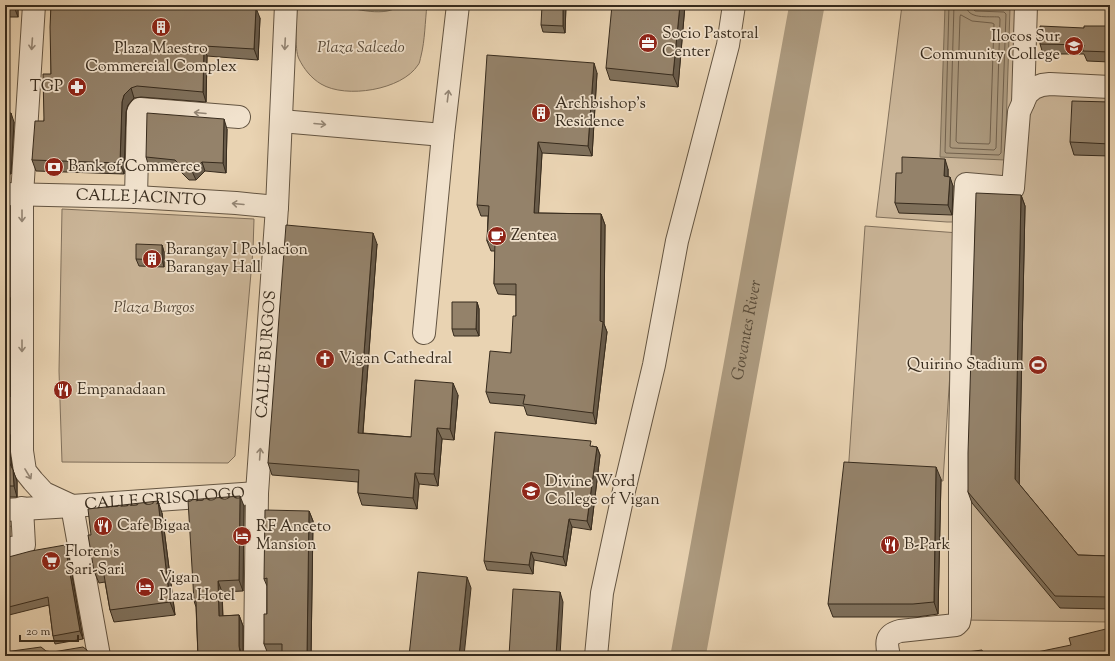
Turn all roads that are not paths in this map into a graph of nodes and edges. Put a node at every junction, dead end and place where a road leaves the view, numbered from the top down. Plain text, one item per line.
1 (34, 5) edge
2 (286, 5) edge
3 (458, 5) edge
4 (734, 5) edge
5 (1026, 5) edge
6 (1110, 86) edge
7 (1023, 103) junction
8 (239, 117) dead end
9 (281, 121) junction
10 (443, 135) junction
11 (14, 194) edge
12 (136, 197) junction
13 (277, 207) junction
14 (13, 289) edge
15 (424, 333) dead end
16 (257, 493) junction
17 (72, 506) junction
18 (13, 509) edge
19 (5, 550) edge
20 (92, 653) edge
21 (255, 656) edge
22 (596, 656) edge
23 (889, 656) edge

1 -> 11 street
2 -> 9 street, CALLE BURGOS
10 -> 3 street
4 - 22 street
5 - 7 street
6 - 7 street
7 - 23 street
8 -> 12 street
9 -> 10 street
9 - 13 street, CALLE BURGOS
10 - 15 street
11 - 12 street, CALLE JACINTO
11 -> 14 street
13 -> 12 street, CALLE JACINTO
16 -> 13 street, CALLE BURGOS
14 -> 17 street
16 - 17 street, CALLE CRISOLOGO
16 - 21 street, CALLE BURGOS
17 - 18 street, CALLE CRISOLOGO
17 - 20 street
18 - 19 street

